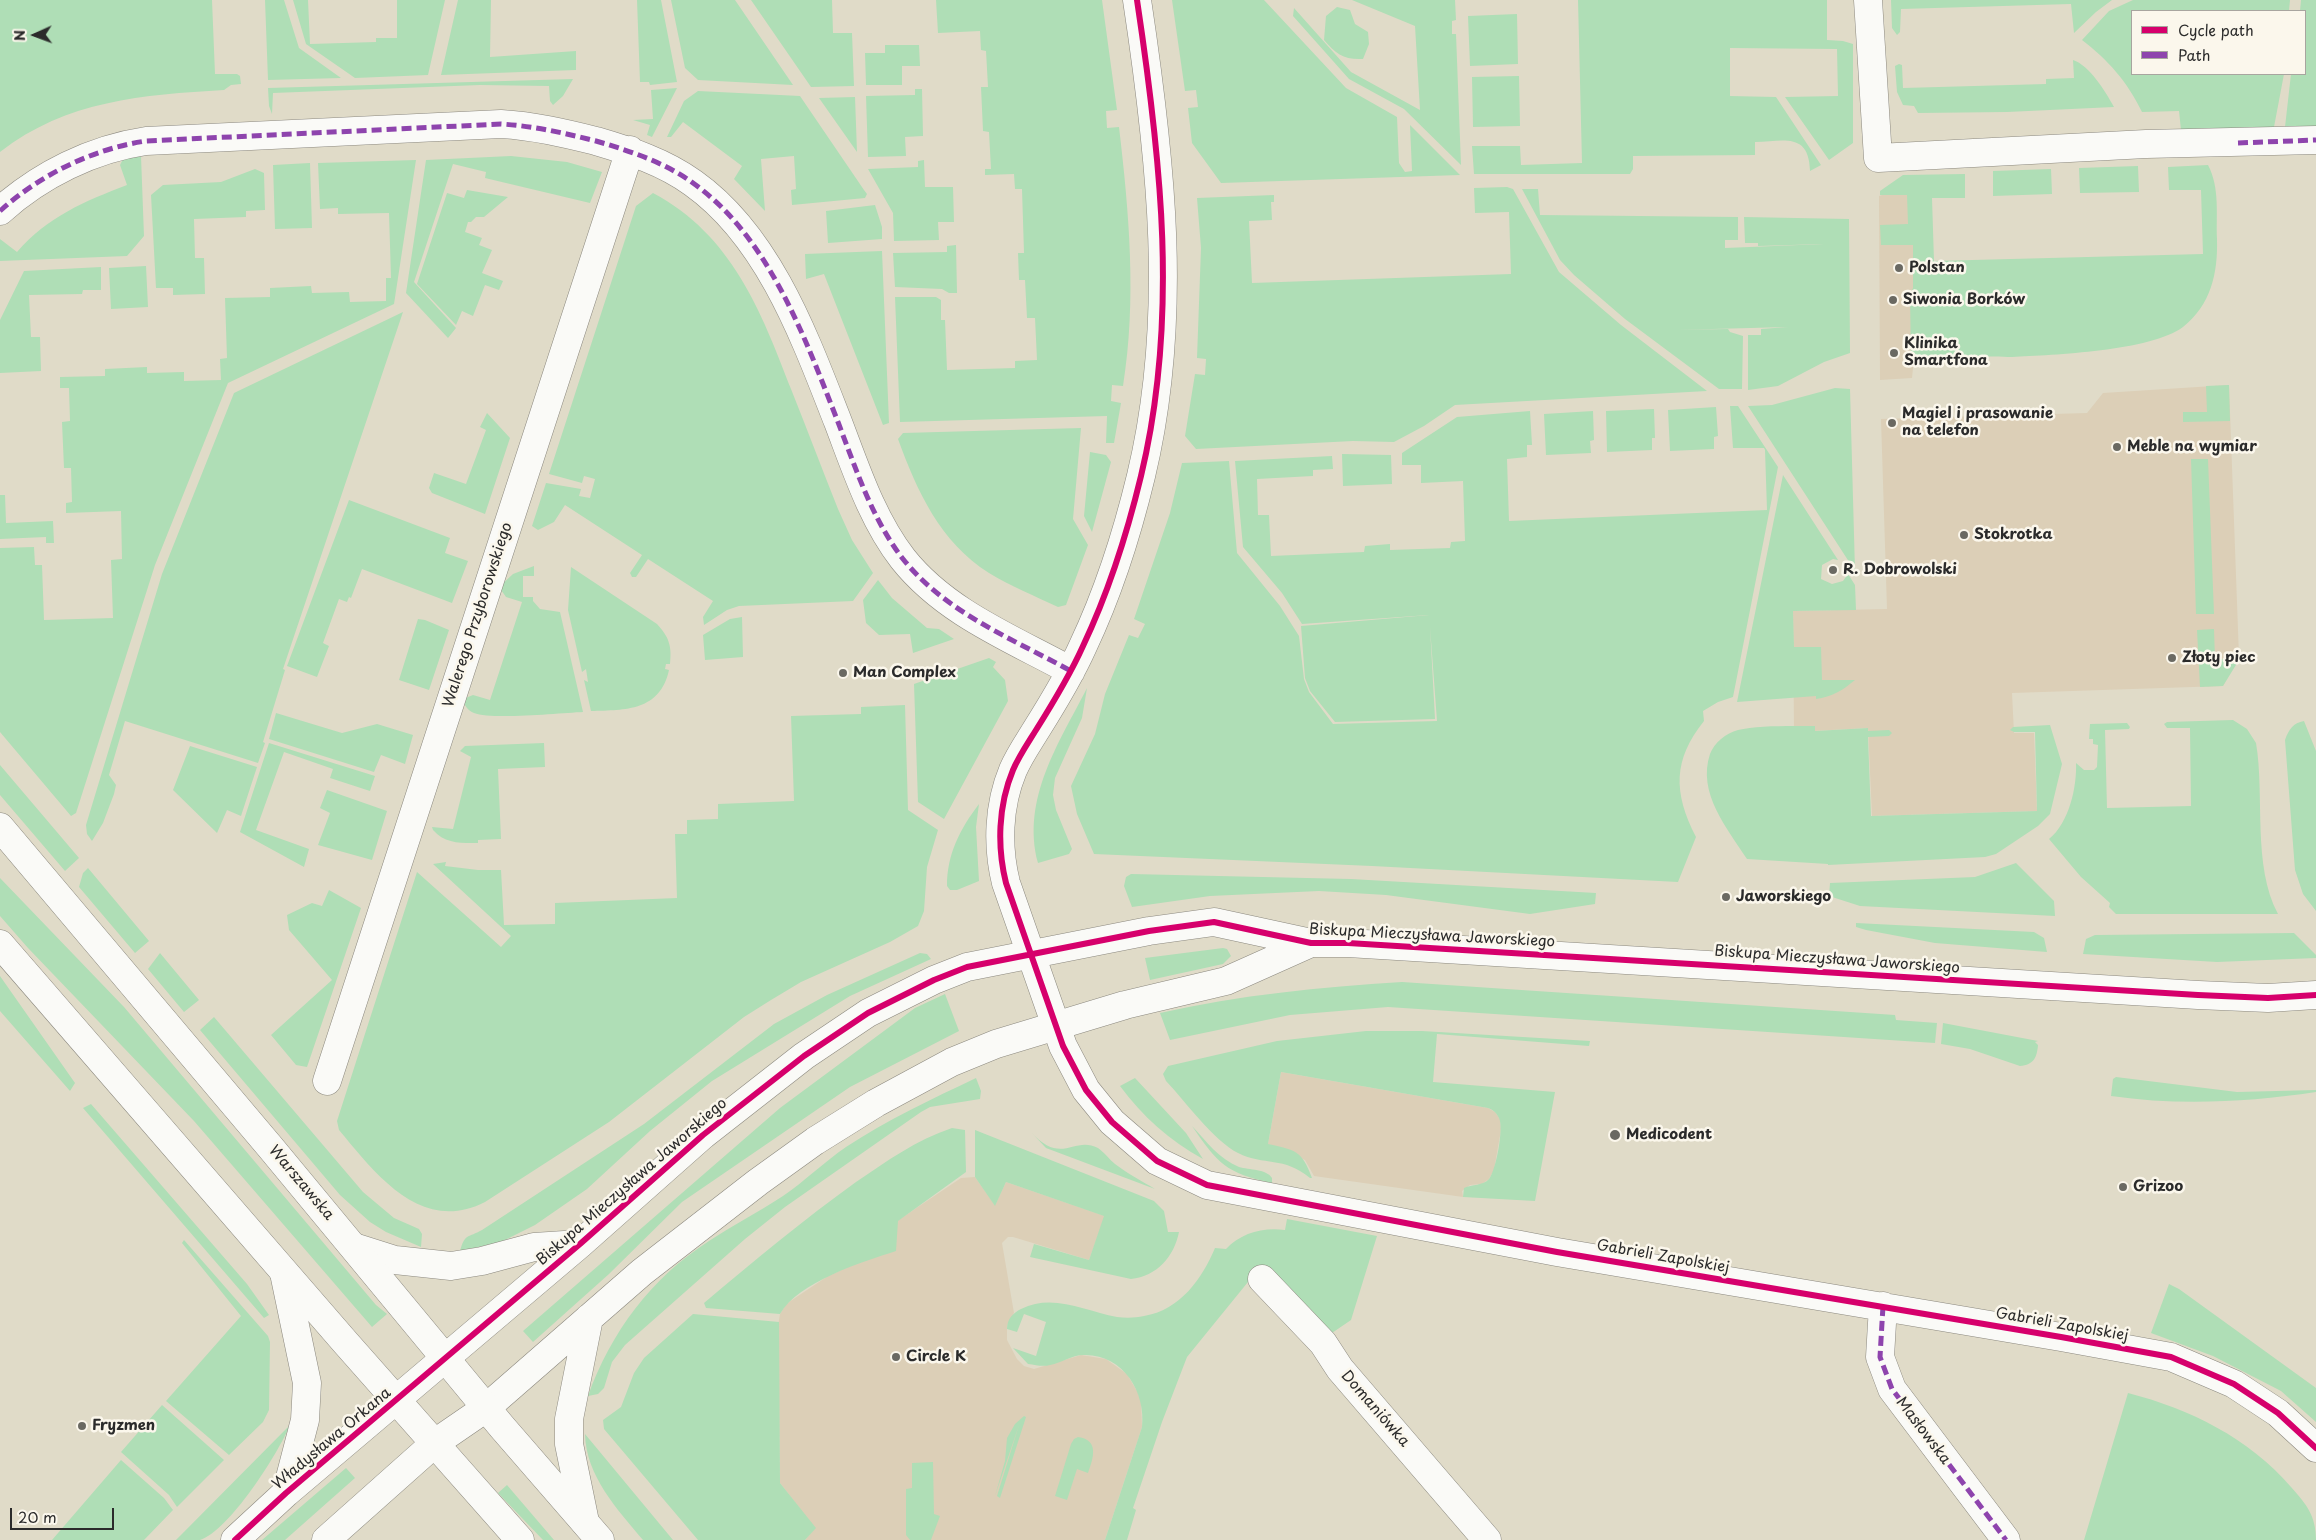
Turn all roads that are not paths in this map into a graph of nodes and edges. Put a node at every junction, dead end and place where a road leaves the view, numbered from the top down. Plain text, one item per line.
1 (1137, 0) edge
2 (1868, 0) edge
3 (2316, 140) edge
4 (630, 150) junction
5 (0, 212) edge
6 (1071, 671) junction
7 (0, 827) edge
8 (1311, 943) junction
9 (0, 944) edge
10 (1030, 953) junction
11 (2316, 995) edge
12 (1055, 1025) junction
13 (327, 1081) dead end
14 (580, 1244) junction
15 (354, 1247) junction
16 (284, 1273) junction
17 (1262, 1280) dead end
18 (1884, 1306) junction
19 (589, 1318) junction
20 (447, 1359) junction
21 (398, 1400) junction
22 (486, 1408) junction
23 (435, 1443) junction
24 (2316, 1448) edge
25 (286, 1493) junction
26 (593, 1531) edge
27 (235, 1540) edge
28 (326, 1540) edge
29 (520, 1540) edge
30 (1487, 1540) edge
31 (2006, 1540) edge

1 - 6 street, Gabrieli Zapolskiej
2 - 3 street
4 - 5 street
4 - 6 street
4 - 13 street, Walerego Przyborowskiego
6 - 10 street, Gabrieli Zapolskiej
7 - 15 street, Warszawska
8 - 10 street, Biskupa Mieczysława Jaworskiego
8 - 11 street, Biskupa Mieczysława Jaworskiego
8 - 12 street, Biskupa Mieczysława Jaworskiego
9 - 16 street
10 - 12 street, Gabrieli Zapolskiej
10 - 14 street, Biskupa Mieczysława Jaworskiego
12 - 18 street, Gabrieli Zapolskiej
12 - 19 street, Biskupa Mieczysława Jaworskiego
14 - 15 street
14 - 20 street, Biskupa Mieczysława Jaworskiego
15 - 20 street, Warszawska
16 - 21 street
16 - 25 street
17 - 30 street, Domaniówka
18 - 24 street, Gabrieli Zapolskiej
18 - 31 street, Masłowska
19 - 22 street, Biskupa Mieczysława Jaworskiego
19 - 26 street
20 - 21 street, Władysława Orkana
20 - 22 street, Warszawska
21 - 23 street
21 - 25 street, Władysława Orkana
22 - 23 street, Biskupa Mieczysława Jaworskiego
22 - 26 street, Warszawska
23 - 28 street
23 - 29 street
25 - 27 street, Władysława Orkana

